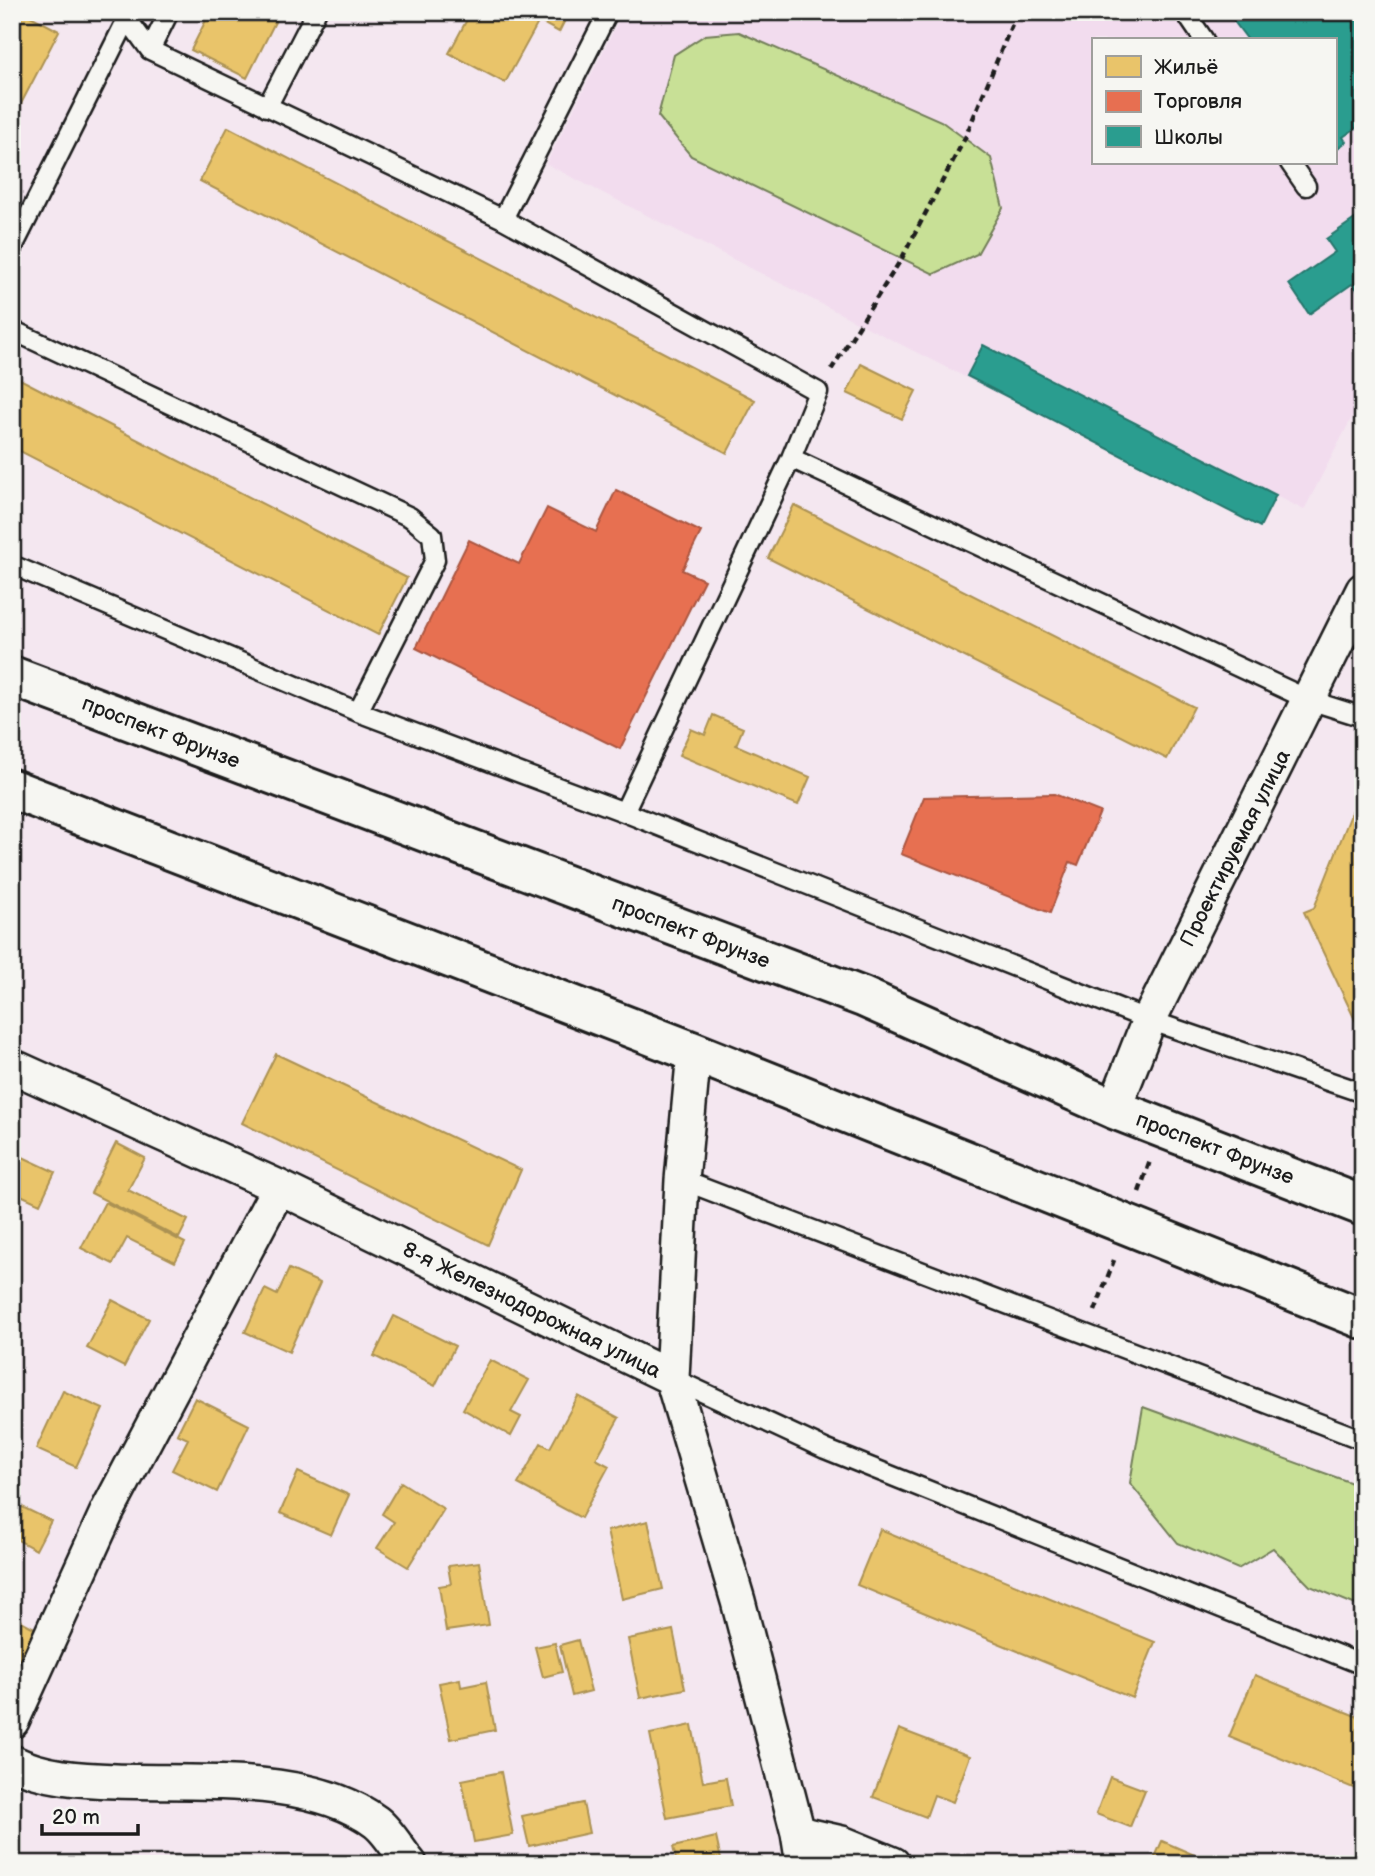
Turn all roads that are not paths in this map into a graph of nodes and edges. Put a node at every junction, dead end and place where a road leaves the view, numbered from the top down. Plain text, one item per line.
1 (169, 12) edge
2 (316, 12) edge
3 (608, 12) edge
4 (1185, 12) edge
5 (124, 16) edge
6 (1204, 38) edge
7 (150, 50) junction
8 (267, 107) junction
9 (1291, 164) edge
10 (1306, 186) dead end
11 (503, 219) junction
12 (12, 249) edge
13 (12, 330) edge
14 (791, 458) junction
15 (12, 565) edge
16 (1363, 590) edge
17 (12, 676) edge
18 (1309, 700) junction
19 (358, 712) junction
20 (1363, 717) edge
21 (12, 789) edge
22 (625, 812) junction
23 (1149, 1020) junction
24 (694, 1052) junction
25 (12, 1066) edge
26 (1363, 1093) edge
27 (1114, 1109) junction
28 (682, 1180) junction
29 (279, 1187) junction
30 (1363, 1206) edge
31 (1363, 1319) edge
32 (672, 1378) junction
33 (1363, 1440) edge
34 (1363, 1665) edge
35 (12, 1721) edge
36 (12, 1762) edge
37 (801, 1848) edge
38 (410, 1864) edge
39 (893, 1864) edge

1 - 7 lane
2 - 8 lane
3 - 11 lane
4 - 6 lane
5 - 7 lane
5 - 12 lane
7 - 8 lane
8 - 11 lane
9 - 10 lane
11 - 14 lane
13 - 19 lane
14 - 18 lane
14 - 22 lane
15 - 19 lane
16 - 18 street, Проектируемая улица
17 - 27 main road, проспект Фрунзе
18 - 20 lane
18 - 23 street, Проектируемая улица
19 - 22 lane
21 - 24 main road
22 - 23 lane
23 - 26 lane
23 - 27 street, Проектируемая улица
24 - 28 street
24 - 31 main road
25 - 29 street, 8-я Железнодорожная улица
27 - 30 main road, проспект Фрунзе
28 - 32 street
28 - 33 lane
29 - 32 street, 8-я Железнодорожная улица
29 - 35 street
32 - 34 lane
32 - 37 street, 8-я Железнодорожная улица
36 - 38 street
37 - 39 street

